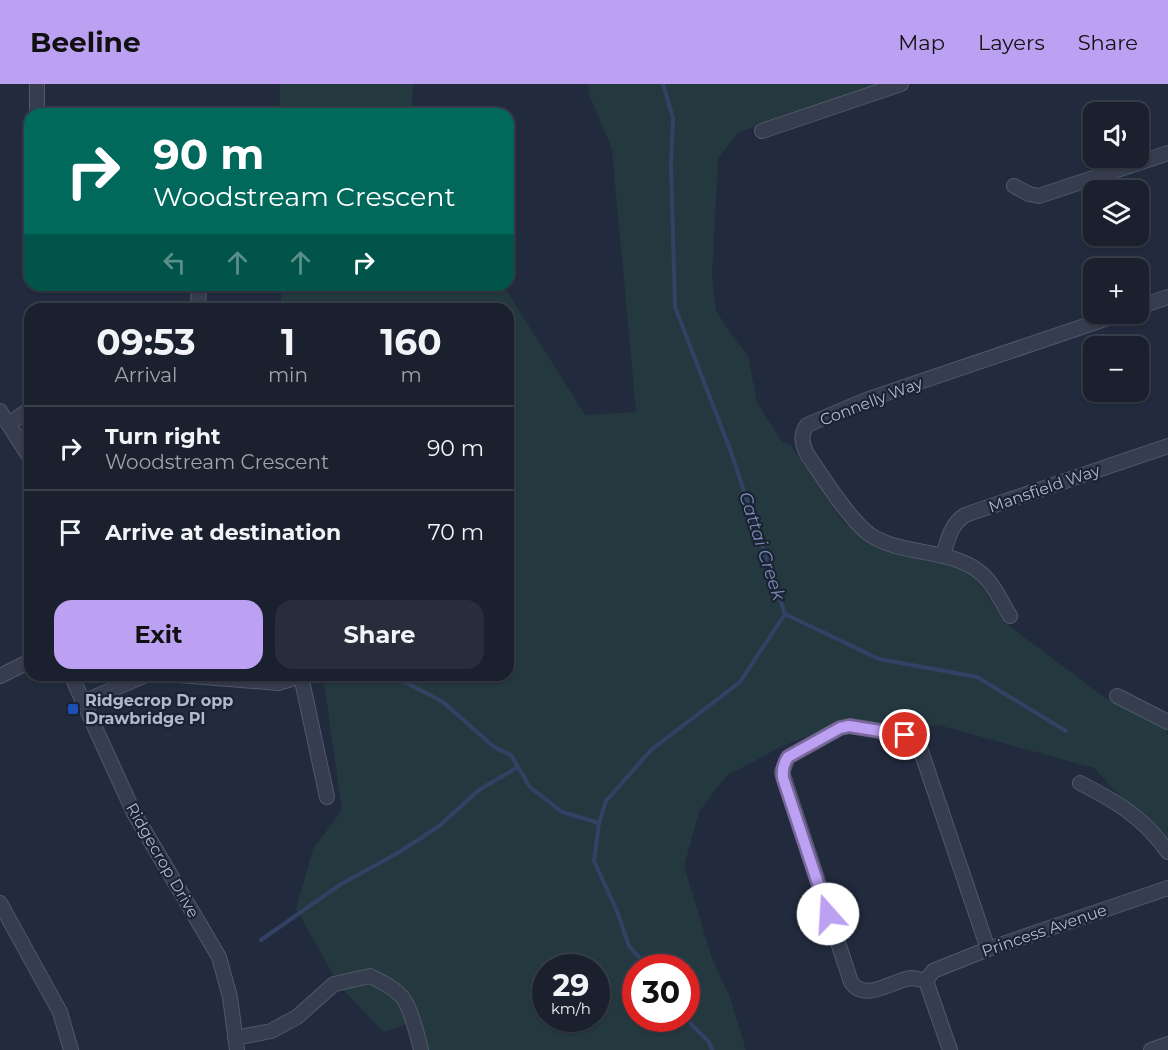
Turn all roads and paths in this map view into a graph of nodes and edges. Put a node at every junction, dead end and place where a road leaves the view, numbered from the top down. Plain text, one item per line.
1 (37, 84) edge
2 (901, 84) edge
3 (37, 108) edge
4 (762, 131) dead end
5 (1168, 153) edge
6 (1014, 186) dead end
7 (1168, 297) edge
8 (1149, 303) edge
9 (1090, 324) edge
10 (0, 411) edge
11 (24, 413) edge
12 (9, 424) junction
13 (1168, 446) edge
14 (24, 448) edge
15 (943, 556) junction
16 (1010, 616) dead end
17 (24, 664) edge
18 (0, 676) edge
19 (74, 681) edge
20 (132, 681) edge
21 (265, 681) edge
22 (282, 681) edge
23 (302, 681) edge
24 (1117, 696) dead end
25 (83, 702) junction
26 (1168, 722) edge
27 (1080, 783) dead end
28 (327, 797) dead end
29 (1168, 852) edge
30 (1168, 888) edge
31 (0, 903) edge
32 (988, 950) junction
33 (926, 981) junction
34 (236, 1044) edge
35 (1168, 1044) edge
36 (71, 1050) edge
37 (421, 1050) edge
38 (950, 1050) edge
39 (1151, 1050) edge

1 - 3 street
2 - 4 street
5 - 6 street
7 - 8 street
9 - 15 street, Connelly Way
10 - 12 street
11 - 12 street
12 - 14 street
13 - 15 street, Mansfield Way
15 - 16 street, Connelly Way
17 - 18 street
19 - 25 street, Ridgecrop Drive
20 - 25 street
21 - 22 street
23 - 28 street
24 - 26 street
25 - 34 street, Ridgecrop Drive
27 - 29 street
30 - 32 street, Princess Avenue
31 - 36 street
32 - 33 street, Princess Avenue
32 - 33 street
33 - 38 street
34 - 37 street
35 - 39 street

